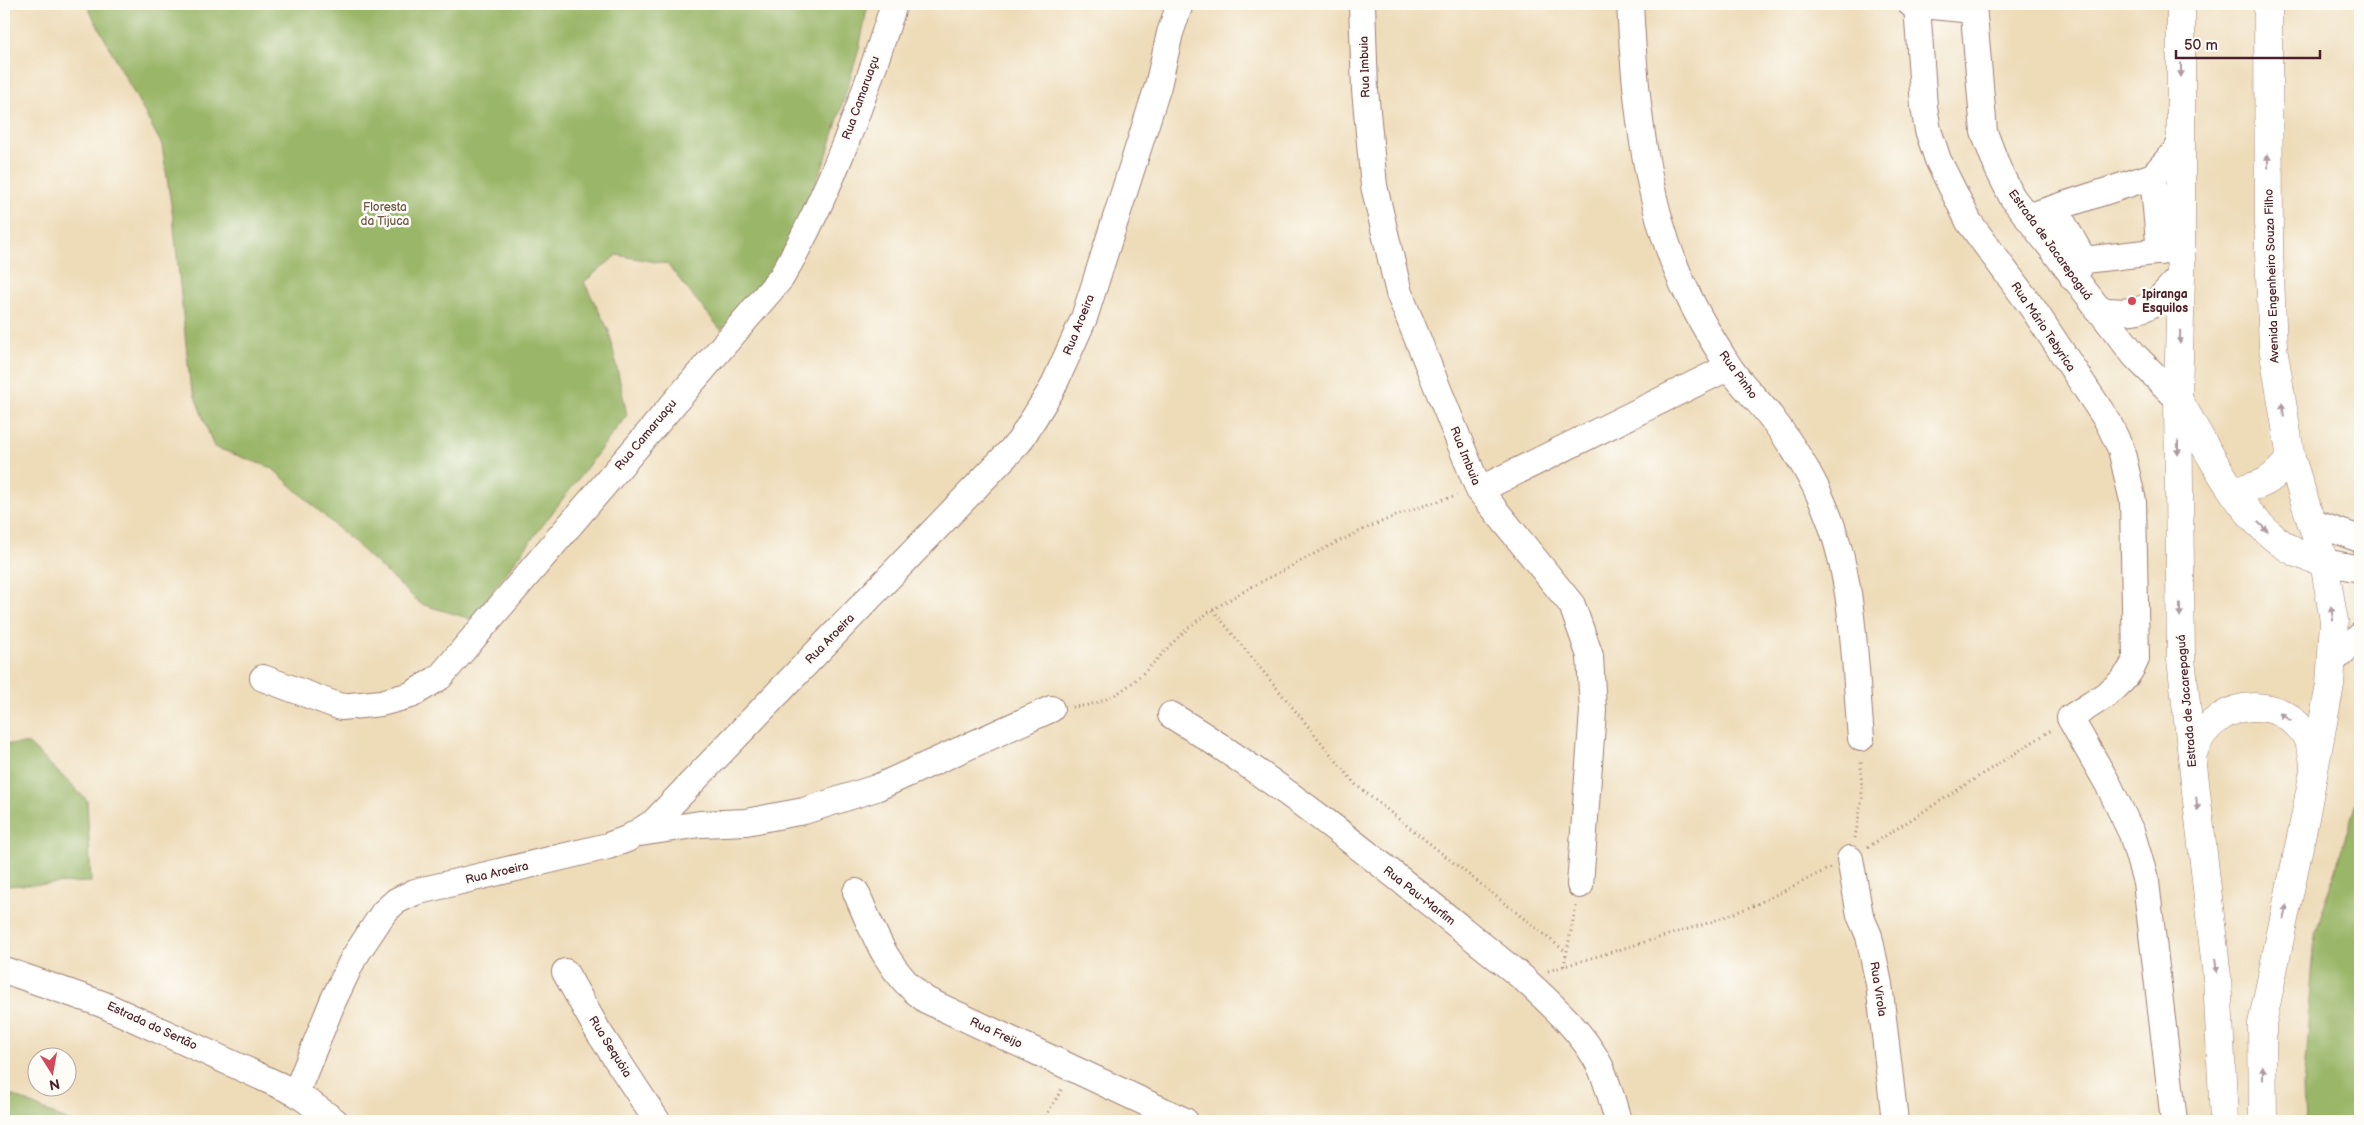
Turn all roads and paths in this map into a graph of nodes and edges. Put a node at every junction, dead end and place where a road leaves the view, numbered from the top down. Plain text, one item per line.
1 (894, 4) edge
2 (1180, 4) edge
3 (1362, 4) edge
4 (1630, 4) edge
5 (1914, 4) edge
6 (2181, 4) edge
7 (2268, 4) edge
8 (1973, 7) edge
9 (2181, 145) junction
10 (2153, 176) junction
11 (2055, 209) junction
12 (2028, 218) junction
13 (2174, 259) junction
14 (2079, 269) junction
15 (2097, 310) junction
16 (1729, 367) junction
17 (2178, 399) junction
18 (2291, 458) junction
19 (2232, 489) junction
20 (1479, 490) junction
21 (2311, 522) junction
22 (2360, 539) edge
23 (2324, 562) junction
24 (2360, 569) edge
25 (1213, 610) junction
26 (2360, 636) edge
27 (2333, 661) junction
28 (264, 678) dead end
29 (1051, 709) joint
30 (1171, 715) dead end
31 (2070, 718) junction
32 (1861, 738) joint
33 (2192, 756) junction
34 (2314, 772) junction
35 (638, 833) junction
36 (1850, 858) junction
37 (1580, 885) joint
38 (856, 892) dead end
39 (1566, 952) junction
40 (1564, 966) junction
41 (4, 970) edge
42 (565, 972) dead end
43 (1523, 978) junction
44 (1073, 1069) junction
45 (296, 1093) junction
46 (335, 1121) edge
47 (657, 1121) edge
48 (1043, 1121) edge
49 (1185, 1121) edge
50 (1618, 1121) edge
51 (1895, 1121) edge
52 (2174, 1121) edge
53 (2224, 1121) edge
54 (2263, 1121) edge

1 - 28 street, Rua Camaruaçu
2 - 35 street, Rua Aroeira
3 - 20 street, Rua Imbuia
4 - 16 street, Rua Pinho
5 - 8 street
5 - 31 street, Rua Mário Tebyrica
6 -> 9 main road
18 -> 7 main road, Avenida Engenheiro Souza Filho
8 - 12 street, Estrada de Jacarepaguá
9 - 10 street
9 - 13 main road
10 - 11 street
10 - 13 street
11 - 12 street
11 - 14 street
12 - 14 street, Estrada de Jacarepaguá
13 - 14 street
13 - 15 street, Estrada de Jacarepaguá
13 -> 17 main road
14 - 15 street, Estrada de Jacarepaguá
15 - 17 street, Estrada de Jacarepaguá
16 - 20 street
16 - 32 street, Rua Pinho
17 - 19 main road
17 -> 33 main road, Estrada de Jacarepaguá
18 - 19 main road
18 - 21 main road, Avenida Engenheiro Souza Filho
19 -> 23 main road
20 - 25 path
20 - 37 street, Rua Imbuia
21 - 22 street
21 - 23 main road, Avenida Engenheiro Souza Filho
23 - 24 street
27 -> 23 main road, Avenida Engenheiro Souza Filho
25 - 29 path
25 - 39 path
26 - 27 street
27 - 34 main road
29 - 35 street
30 - 43 street, Rua Pau-Marfim
31 - 36 path
31 - 52 street
32 - 36 path
34 -> 33 main road
33 -> 53 main road, Estrada de Jacarepaguá
54 -> 34 main road
35 - 45 street, Rua Aroeira
36 - 40 path
36 - 51 street, Rua Virola
37 - 39 path
38 - 44 street, Rua Freijo
39 - 40 path
40 - 43 path
41 - 45 street, Estrada do Sertão
42 - 47 street, Rua Sequóia
43 - 50 street, Rua Pau-Marfim
44 - 48 path
44 - 49 street, Rua Freijo
45 - 46 street, Estrada do Sertão

